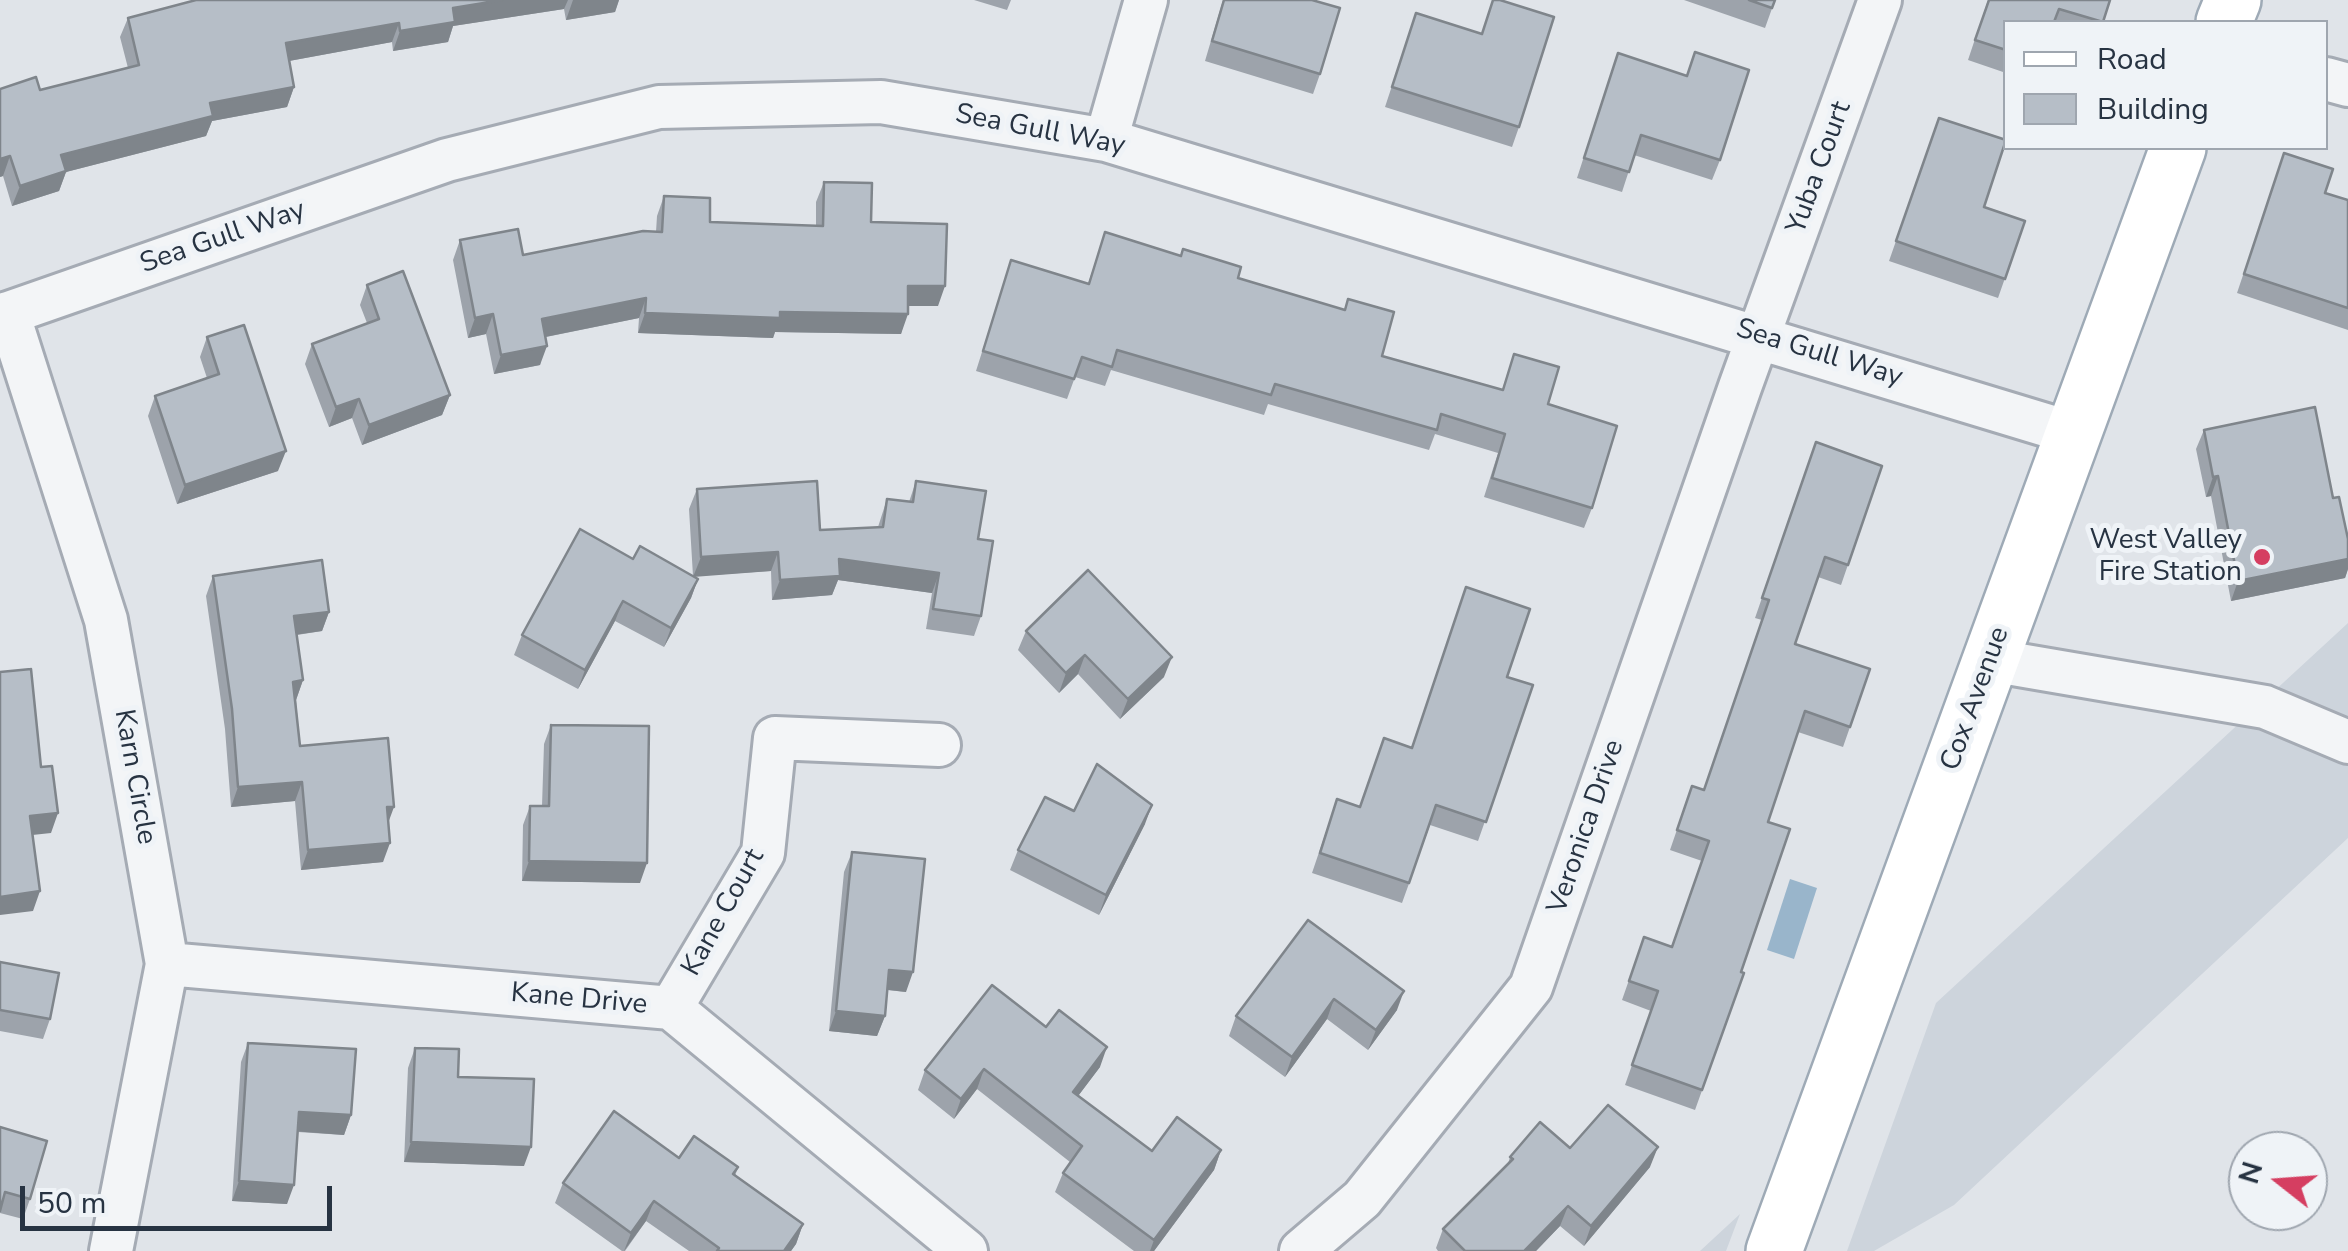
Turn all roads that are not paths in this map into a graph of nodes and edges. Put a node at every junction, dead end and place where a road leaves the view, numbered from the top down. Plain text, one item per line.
1 (1146, 0) edge
2 (1880, 0) edge
3 (1106, 140) junction
4 (2177, 150) edge
5 (4, 314) edge
6 (1760, 336) junction
7 (2072, 433) junction
8 (1990, 660) junction
9 (2348, 742) edge
10 (938, 745) dead end
11 (166, 964) junction
12 (671, 1008) junction
13 (111, 1251) edge
14 (966, 1251) edge
15 (1301, 1251) edge
16 (1774, 1251) edge

1 - 3 street
2 - 6 street, Yuba Court
3 - 5 street, Sea Gull Way
3 - 6 street, Sea Gull Way
4 - 7 main road, Cox Avenue
5 - 11 street, Karn Circle
6 - 7 street, Sea Gull Way
6 - 15 street, Veronica Drive
7 - 8 main road, Cox Avenue
8 - 9 street
8 - 16 main road, Cox Avenue
10 - 12 street, Kane Court
11 - 12 street, Kane Drive
11 - 13 street, Karn Circle
12 - 14 street, Kane Drive

